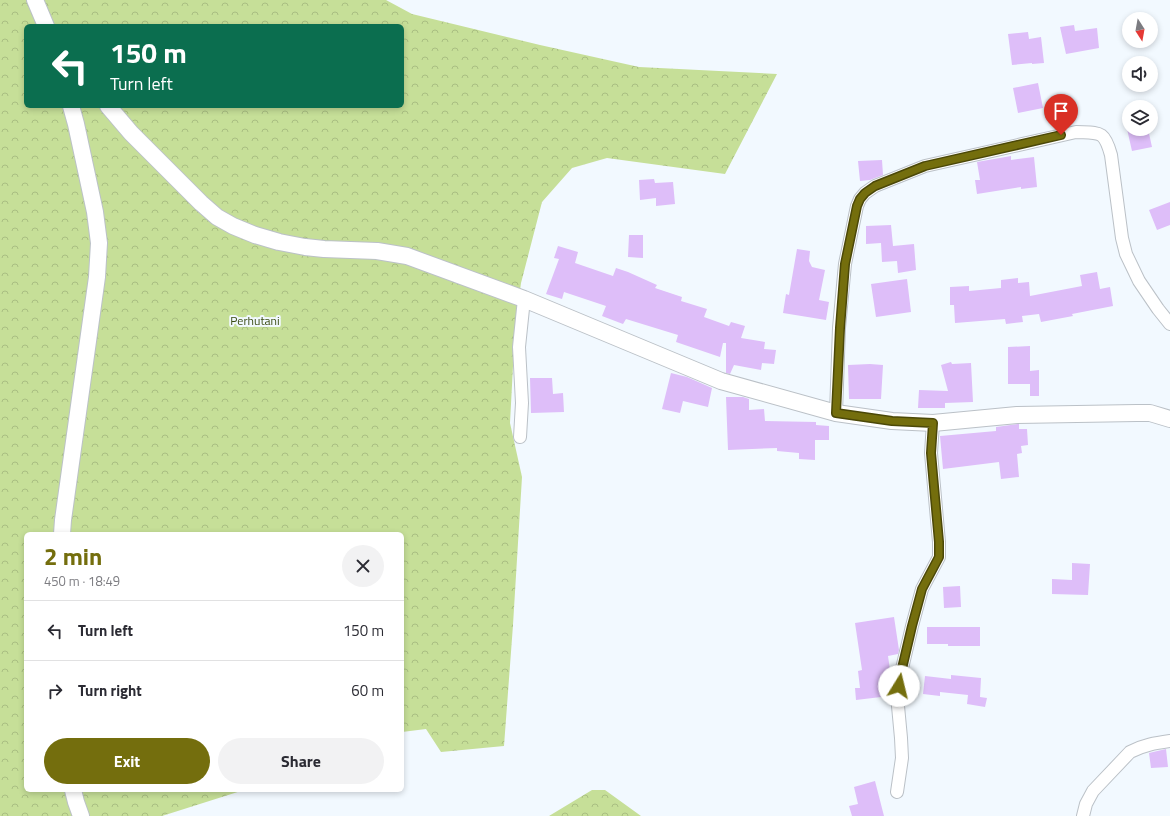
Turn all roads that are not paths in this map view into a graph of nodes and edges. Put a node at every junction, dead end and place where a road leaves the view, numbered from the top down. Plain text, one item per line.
1 (35, 0) edge
2 (45, 24) edge
3 (72, 108) edge
4 (110, 108) edge
5 (524, 299) junction
6 (1170, 324) edge
7 (836, 413) junction
8 (1170, 419) edge
9 (933, 423) junction
10 (520, 437) dead end
11 (62, 532) edge
12 (1170, 741) edge
13 (74, 792) edge
14 (897, 792) dead end
15 (81, 816) edge
16 (1083, 816) edge

1 - 2 street
3 - 11 street
4 - 5 street
5 - 7 street
5 - 10 street
6 - 7 street
7 - 9 street
8 - 9 street
9 - 14 street
12 - 16 street
13 - 15 street

